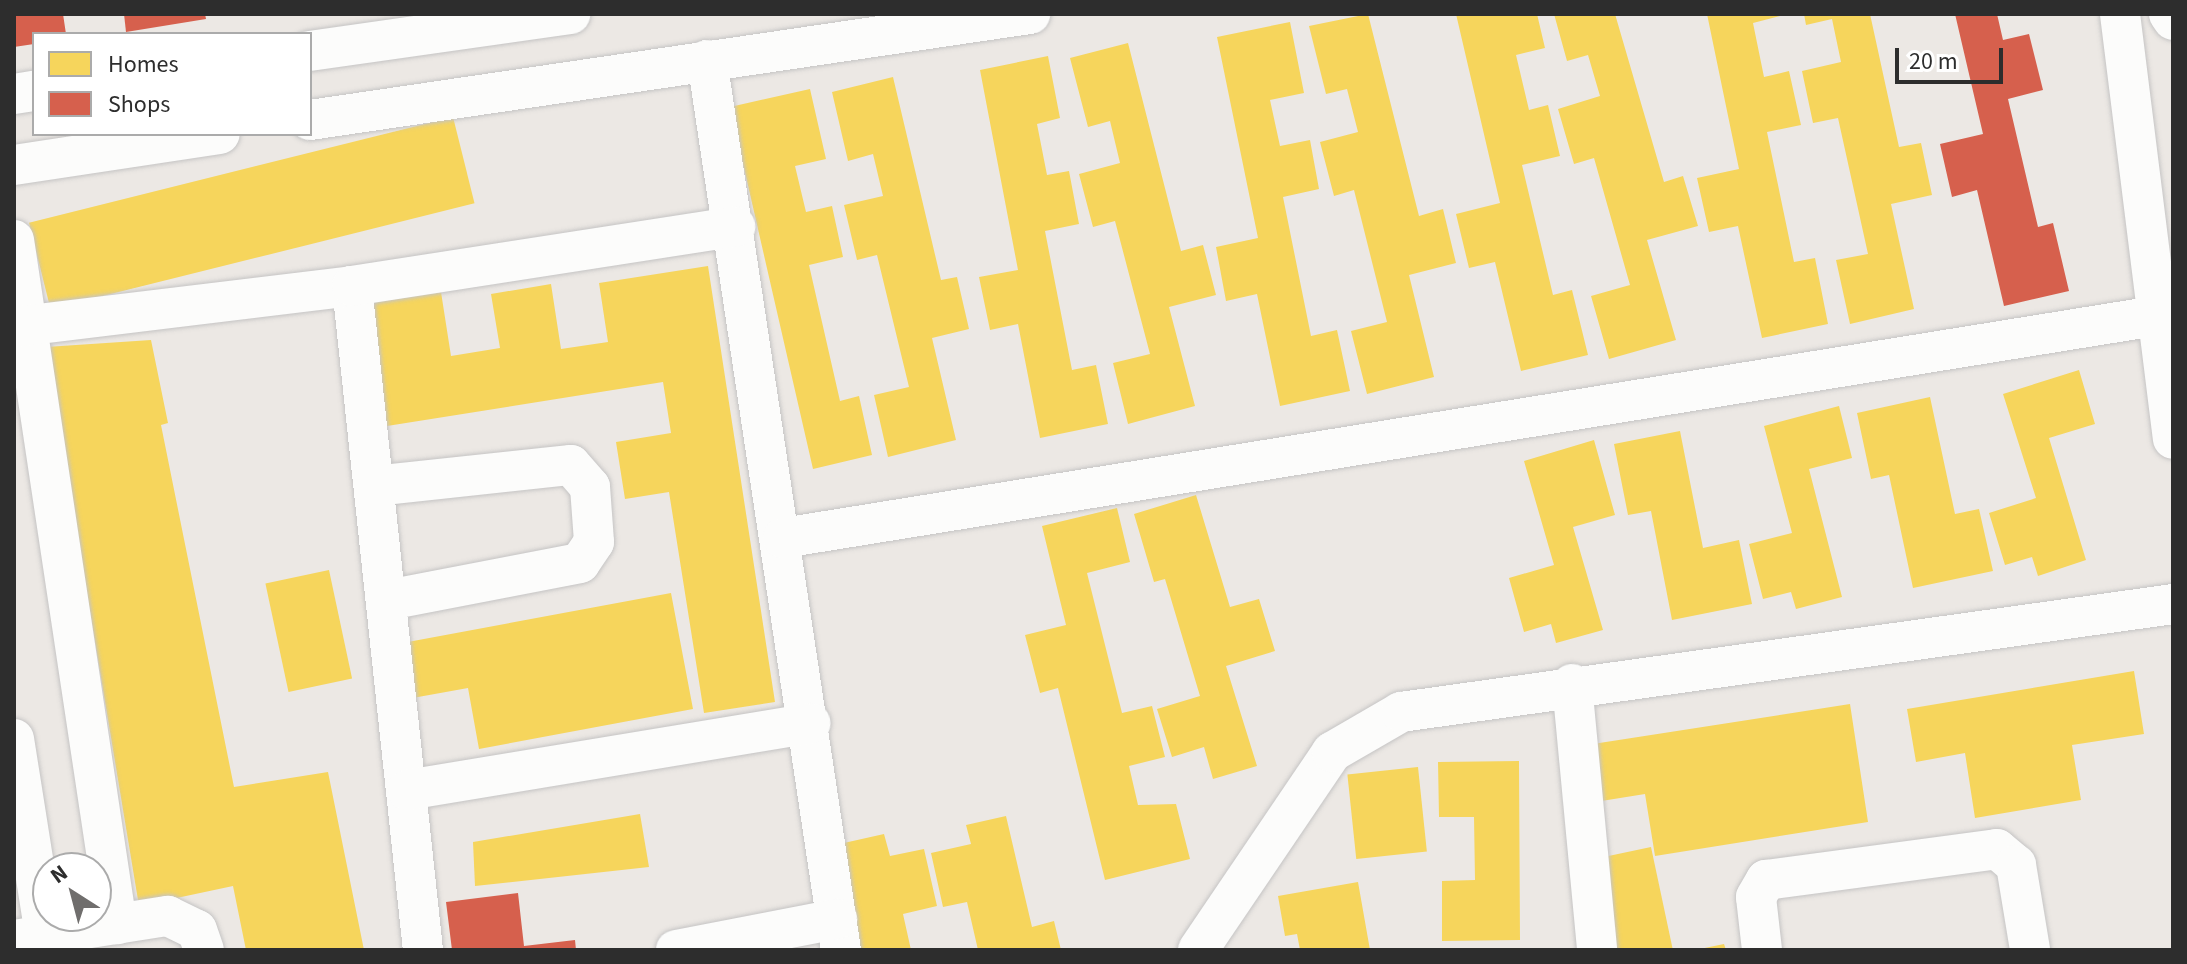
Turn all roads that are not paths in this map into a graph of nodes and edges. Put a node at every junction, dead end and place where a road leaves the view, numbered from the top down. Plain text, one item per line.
1 (570, 14) edge
2 (1030, 14) edge
3 (2120, 14) edge
4 (2169, 14) edge
5 (2173, 20) edge
6 (312, 51) edge
7 (707, 60) junction
8 (312, 120) edge
9 (207, 136) edge
10 (14, 165) edge
11 (735, 227) junction
12 (14, 240) edge
13 (352, 286) junction
14 (2168, 313) edge
15 (21, 326) edge
16 (2173, 439) edge
17 (374, 486) junction
18 (783, 538) junction
19 (387, 600) junction
20 (2173, 604) edge
21 (1572, 684) junction
22 (810, 723) junction
23 (14, 739) edge
24 (407, 790) junction
25 (117, 924) junction
26 (839, 935) edge
27 (29, 937) edge
28 (204, 950) edge
29 (423, 950) edge
30 (676, 950) edge
31 (1198, 950) edge
32 (1597, 950) edge
33 (1762, 950) edge
34 (2030, 950) edge

1 - 6 street
2 - 7 street
3 - 14 street
4 - 5 street
7 - 8 street
7 - 11 street
9 - 10 street
11 - 13 street
11 - 18 street
12 - 15 street
13 - 15 street
13 - 17 street
14 - 16 street
14 - 18 street
15 - 25 street
17 - 19 street
17 - 19 street
18 - 22 street
19 - 24 street
20 - 21 street
21 - 31 street
21 - 32 street
22 - 24 street
22 - 26 street
23 - 27 street
24 - 29 street
25 - 27 street
25 - 28 street
26 - 30 street
33 - 34 street

